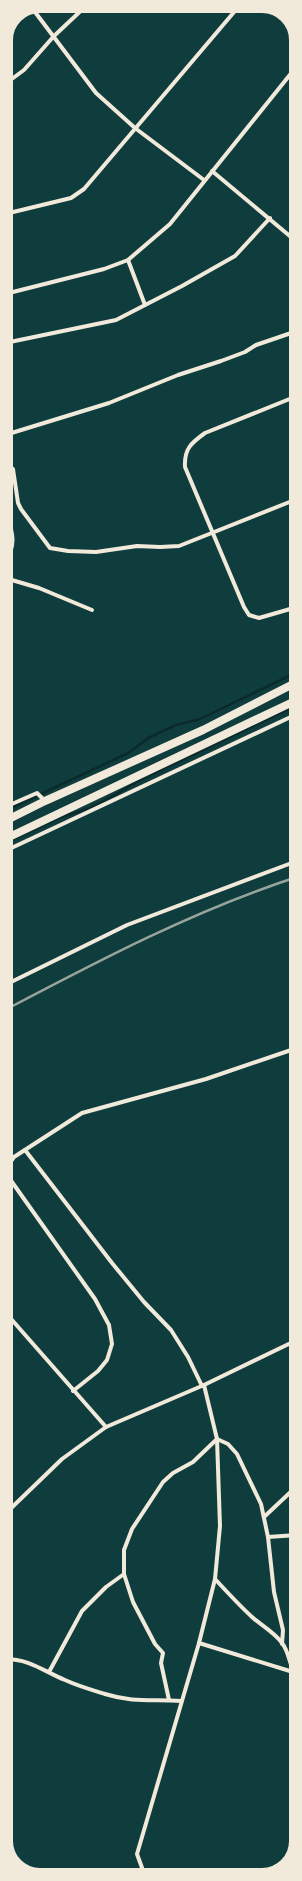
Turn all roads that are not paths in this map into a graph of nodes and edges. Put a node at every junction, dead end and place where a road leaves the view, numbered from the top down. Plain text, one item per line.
1 (80, 12) edge
2 (234, 12) edge
3 (36, 13) edge
4 (54, 36) junction
5 (290, 75) edge
6 (12, 79) edge
7 (136, 128) junction
8 (212, 171) junction
9 (204, 180) junction
10 (12, 212) edge
11 (270, 218) junction
12 (290, 236) edge
13 (128, 260) junction
14 (12, 292) edge
15 (145, 305) junction
16 (290, 333) edge
17 (12, 342) edge
18 (290, 399) edge
19 (12, 433) edge
20 (12, 468) edge
21 (290, 502) edge
22 (213, 533) junction
23 (12, 534) edge
24 (12, 548) edge
25 (12, 580) edge
26 (290, 609) edge
27 (92, 610) dead end
28 (290, 686) edge
29 (290, 703) edge
30 (290, 717) edge
31 (45, 801) junction
32 (12, 804) edge
33 (12, 818) edge
34 (12, 836) edge
35 (12, 848) edge
36 (290, 863) edge
37 (12, 982) edge
38 (290, 1050) edge
39 (25, 1150) junction
40 (12, 1160) edge
41 (12, 1182) edge
42 (12, 1320) edge
43 (290, 1343) edge
44 (203, 1385) junction
45 (73, 1391) junction
46 (106, 1427) junction
47 (216, 1439) junction
48 (290, 1493) edge
49 (12, 1507) edge
50 (264, 1517) junction
51 (290, 1535) edge
52 (268, 1537) junction
53 (124, 1574) junction
54 (215, 1579) junction
55 (199, 1643) junction
56 (282, 1644) junction
57 (12, 1660) edge
58 (290, 1660) edge
59 (290, 1671) edge
60 (49, 1672) junction
61 (169, 1700) junction
62 (181, 1701) junction
63 (142, 1869) edge

1 - 4 street
2 - 7 street
3 - 4 street
4 - 6 street
4 - 7 street
5 - 8 street
7 - 9 street
7 - 10 street
8 - 9 street
8 - 11 street
9 - 13 street
11 - 12 street
11 - 15 street
13 - 14 street
13 - 15 street
15 - 17 street
16 - 19 street
18 - 22 street
20 - 22 street
21 - 22 street
22 - 26 street
23 - 24 street
25 - 27 street
28 - 31 highway
29 - 34 highway
30 - 35 street
31 - 32 street
31 - 33 highway
36 - 37 street
38 - 39 street
39 - 40 street
39 - 44 street
41 - 45 street
42 - 45 street
43 - 44 street
44 - 46 street
44 - 47 street
45 - 46 street
46 - 49 street
47 - 50 street
47 - 53 street
47 - 54 street
48 - 50 street
50 - 52 street
51 - 52 street
52 - 56 street
53 - 60 street
53 - 61 street
54 - 55 street
54 - 56 street
55 - 59 street
55 - 62 street
56 - 58 street
57 - 60 street
60 - 61 street
61 - 62 street
62 - 63 street

